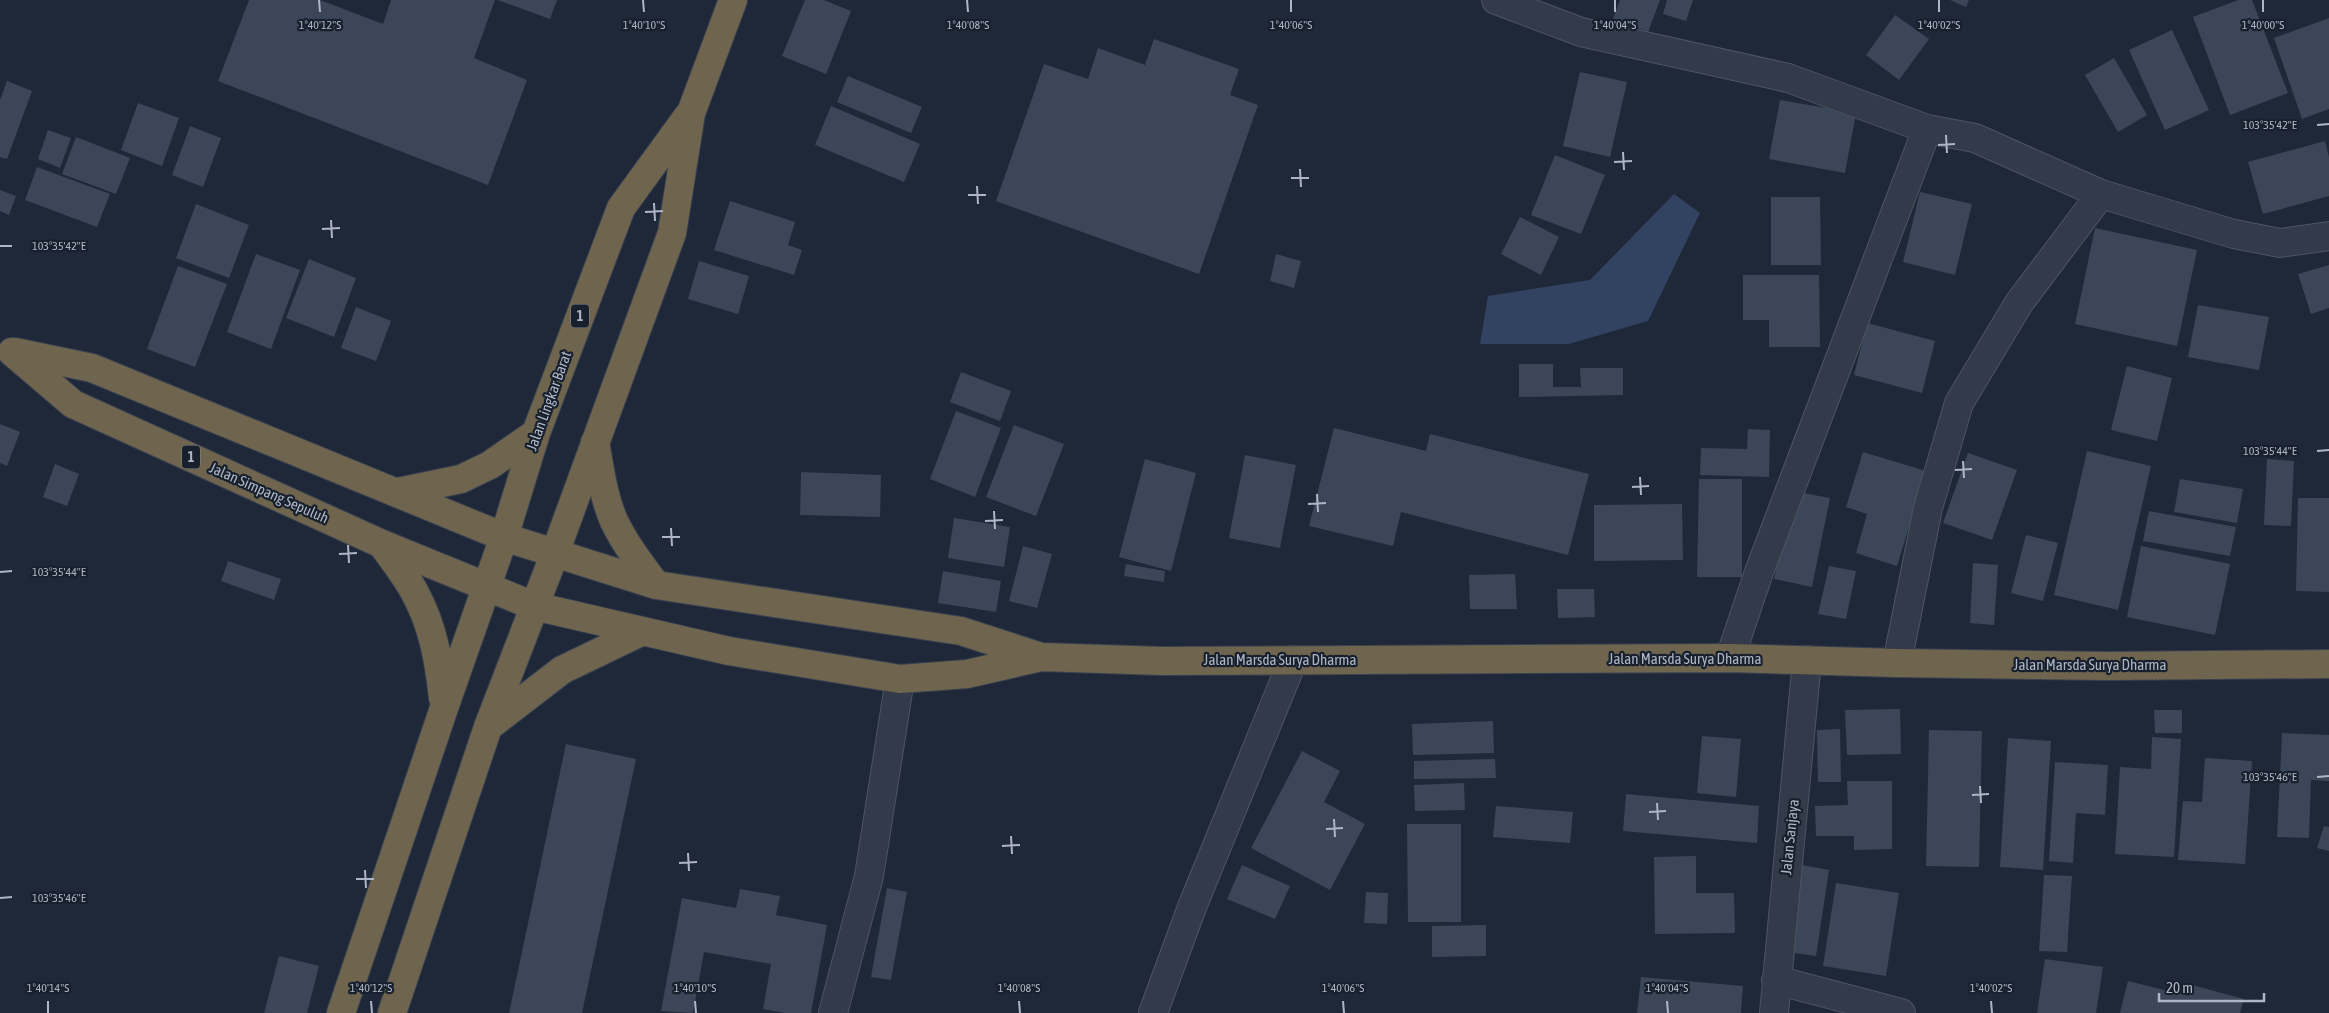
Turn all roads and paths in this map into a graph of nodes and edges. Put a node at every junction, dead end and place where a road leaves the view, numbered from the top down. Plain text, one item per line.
1 (732, 0) edge
2 (1496, 0) edge
3 (691, 113) junction
4 (1927, 129) junction
5 (2101, 194) junction
6 (2329, 236) edge
7 (6, 349) edge
8 (536, 433) junction
9 (595, 441) junction
10 (398, 492) junction
11 (504, 537) junction
12 (382, 544) junction
13 (555, 553) junction
14 (656, 585) junction
15 (485, 587) junction
16 (534, 606) junction
17 (643, 631) junction
18 (1041, 657) junction
19 (1730, 658) junction
20 (1293, 660) junction
21 (1807, 660) junction
22 (1897, 663) junction
23 (2329, 664) edge
24 (900, 679) junction
25 (444, 708) junction
26 (488, 727) junction
27 (1776, 980) junction
28 (341, 1013) edge
29 (392, 1013) edge
30 (833, 1013) edge
31 (1153, 1013) edge
32 (1774, 1013) edge
33 (1902, 1013) edge

1 - 3 highway, Jalan Lingkar Barat / 1
2 - 4 street
3 - 8 highway, Jalan Lingkar Barat / 1
3 - 9 highway, Jalan Lingkar Barat / 1
4 - 5 street
4 - 19 street
5 - 6 street
5 - 22 street
7 - 10 highway, Jalan Simpang Sepuluh / 1
7 - 12 highway, Jalan Simpang Sepuluh / 1
8 - 10 highway
8 - 11 highway, Jalan Lingkar Barat / 1
9 - 13 highway, Jalan Lingkar Barat / 1
9 - 14 highway
10 - 11 highway, Jalan Simpang Sepuluh / 1
11 - 13 highway, 1
11 - 15 highway, 1
12 - 15 highway, Jalan Simpang Sepuluh / 1
12 - 25 highway
13 - 14 highway
13 - 16 highway, 1
14 - 18 highway
15 - 16 highway, 1
15 - 25 highway
16 - 17 highway
16 - 26 highway
17 - 24 highway
17 - 26 highway
18 - 20 highway, Jalan Marsda Surya Dharma
18 - 24 highway
19 - 20 highway, Jalan Marsda Surya Dharma
19 - 21 highway, Jalan Marsda Surya Dharma
20 - 31 street
21 - 22 highway, Jalan Marsda Surya Dharma
21 - 27 street, Jalan Sanjaya
22 - 23 highway, Jalan Marsda Surya Dharma
24 - 30 street
25 - 28 highway
26 - 29 highway
27 - 32 street, Jalan Sanjaya
27 - 33 street

